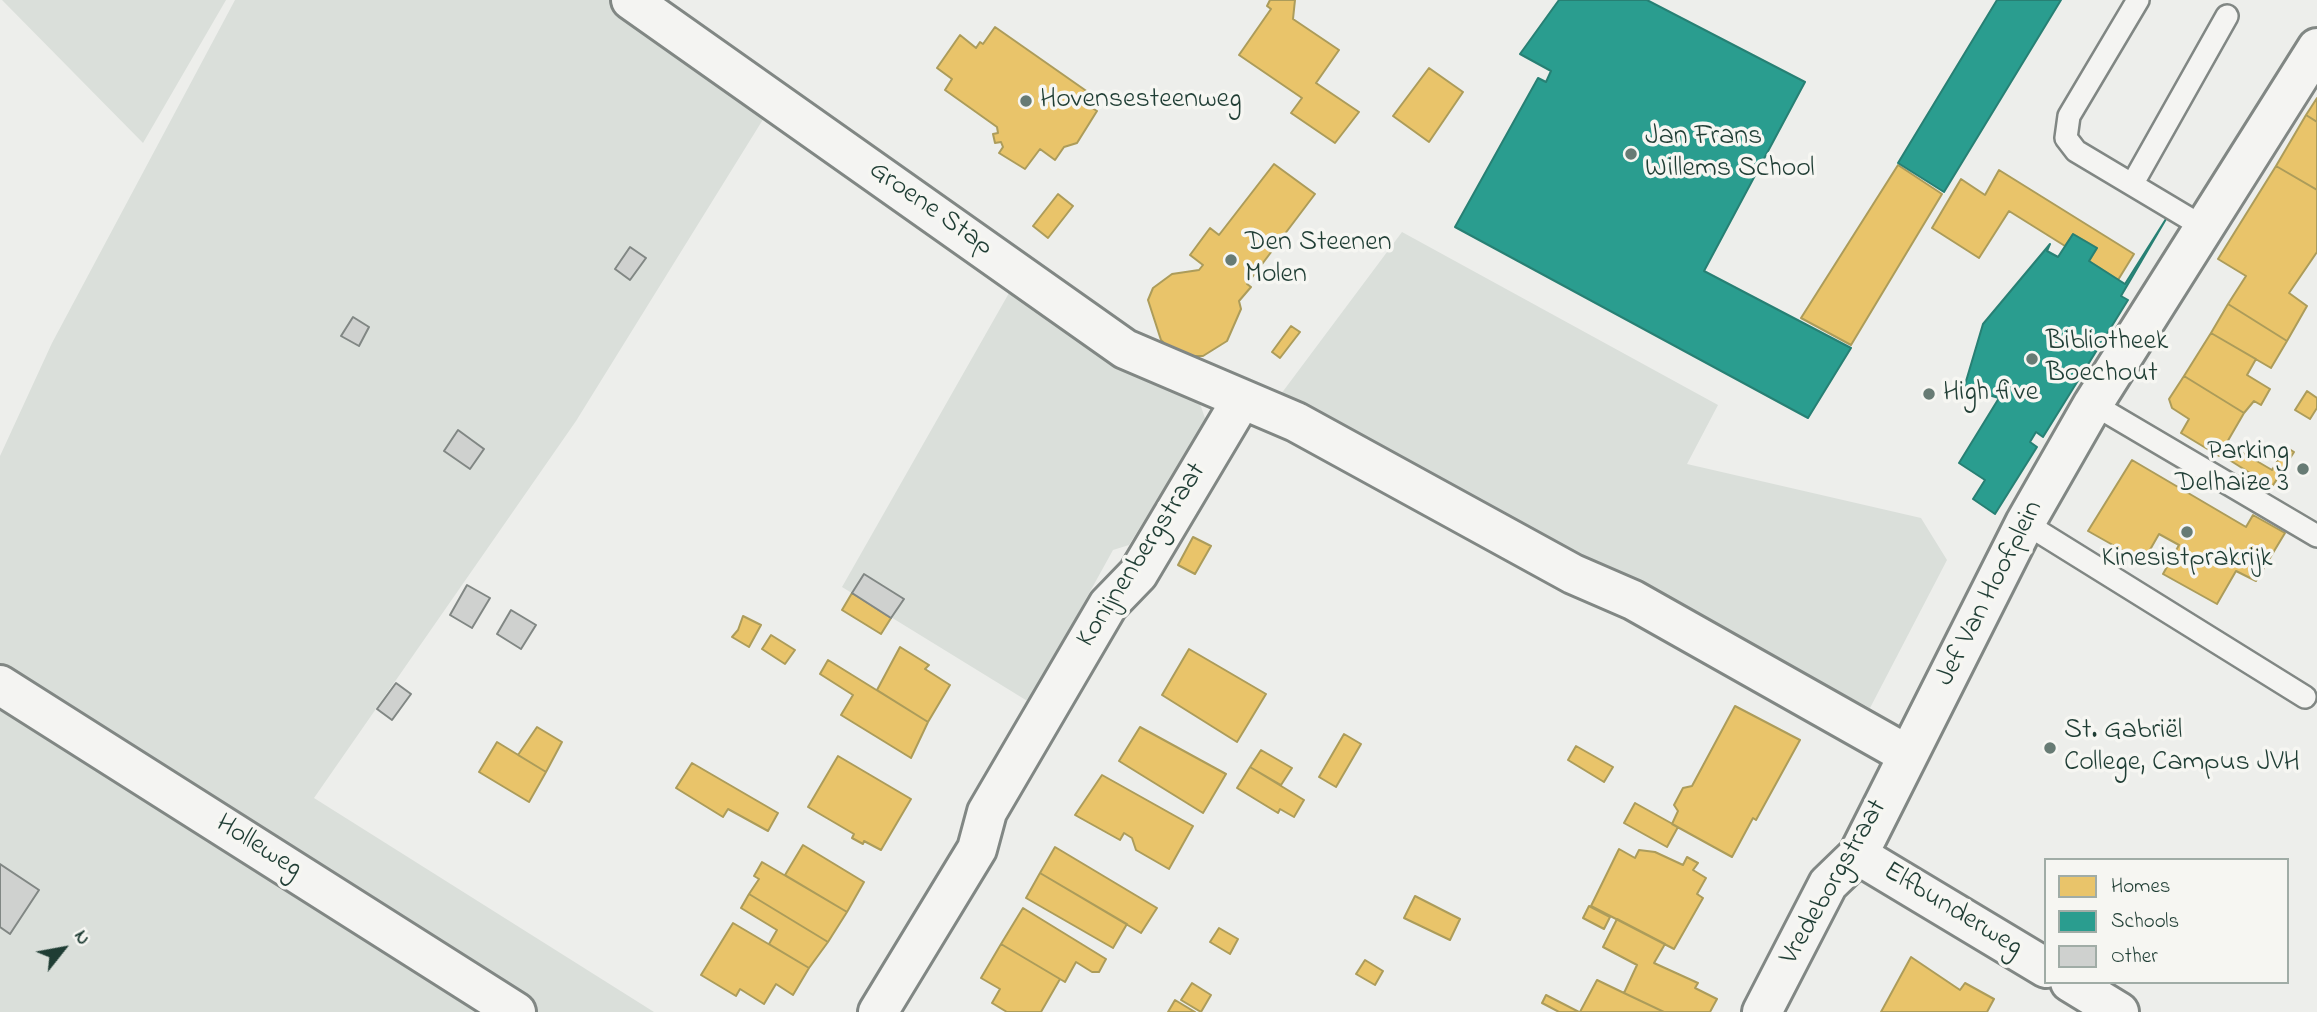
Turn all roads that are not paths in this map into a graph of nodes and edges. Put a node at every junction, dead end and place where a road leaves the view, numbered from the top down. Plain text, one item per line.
1 (631, 0) edge
2 (2138, 0) edge
3 (2227, 16) dead end
4 (2317, 48) edge
5 (2133, 183) junction
6 (2205, 228) junction
7 (1242, 399) junction
8 (2093, 404) junction
9 (2025, 523) junction
10 (2315, 531) edge
11 (0, 685) edge
12 (2305, 697) dead end
13 (1906, 754) junction
14 (1858, 855) junction
15 (2044, 967) edge
16 (2073, 984) edge
17 (516, 1012) edge
18 (878, 1012) edge
19 (1762, 1012) edge
20 (2119, 1012) edge

1 - 7 street, Groene Stap
2 - 5 lane
3 - 5 lane
4 - 6 street, Jef Van Hoofplein
5 - 6 lane
6 - 8 street, Jef Van Hoofplein
7 - 13 street
7 - 18 street, Konijnenbergstraat
8 - 9 street, Jef Van Hoofplein
8 - 10 lane
9 - 12 lane
9 - 13 street, Jef Van Hoofplein
11 - 17 street, Holleweg
13 - 14 street, Vredeborgstraat
14 - 15 street, Elfbunderweg
14 - 19 street, Vredeborgstraat
16 - 20 street

